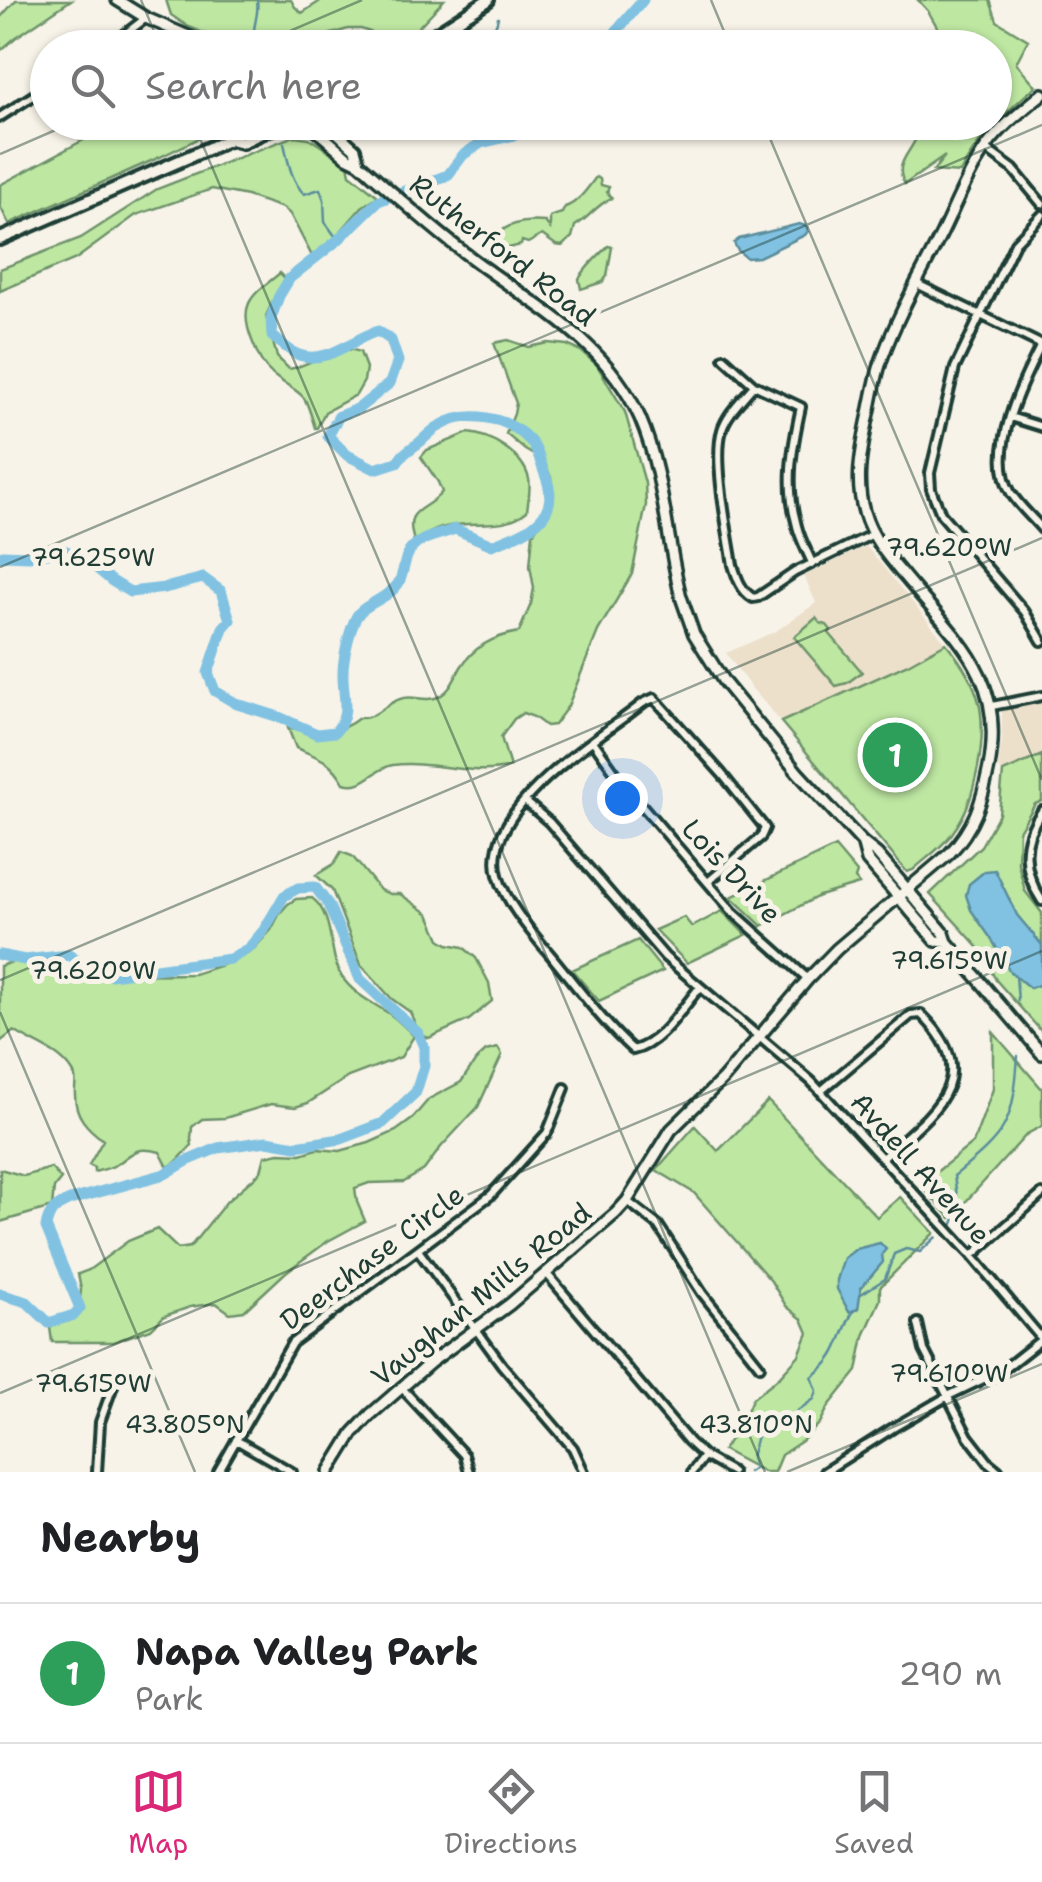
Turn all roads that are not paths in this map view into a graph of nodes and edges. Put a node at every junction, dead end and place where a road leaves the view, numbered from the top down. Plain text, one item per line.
1 (117, 0) edge
2 (488, 0) edge
3 (146, 18) junction
4 (130, 30) edge
5 (174, 30) edge
6 (442, 30) edge
7 (1042, 94) edge
8 (30, 98) edge
9 (0, 117) edge
10 (1012, 119) edge
11 (228, 140) edge
12 (328, 140) edge
13 (344, 140) edge
14 (993, 140) edge
15 (986, 149) junction
16 (359, 163) junction
17 (1042, 204) edge
18 (1042, 215) edge
19 (0, 239) edge
20 (917, 284) junction
21 (980, 315) junction
22 (1042, 344) edge
23 (724, 358) dead end
24 (754, 385) junction
25 (1010, 417) junction
26 (1042, 427) edge
27 (1042, 529) edge
28 (873, 534) junction
29 (812, 563) junction
30 (1042, 641) edge
31 (1042, 696) edge
32 (992, 706) junction
33 (593, 741) junction
34 (526, 802) junction
35 (1042, 811) edge
36 (708, 882) junction
37 (903, 893) junction
38 (1042, 901) edge
39 (808, 979) junction
40 (700, 987) junction
41 (759, 1036) junction
42 (1042, 1054) edge
43 (565, 1088) dead end
44 (821, 1092) junction
45 (882, 1158) junction
46 (1042, 1194) edge
47 (627, 1201) junction
48 (418, 1250) junction
49 (972, 1256) junction
50 (547, 1274) junction
51 (918, 1322) dead end
52 (476, 1330) junction
53 (1042, 1339) edge
54 (760, 1366) dead end
55 (114, 1383) dead end
56 (401, 1387) junction
57 (948, 1396) junction
58 (236, 1440) junction
59 (704, 1456) junction
60 (97, 1472) edge
61 (218, 1472) edge
62 (292, 1472) edge
63 (329, 1472) edge
64 (469, 1472) edge
65 (584, 1472) edge
66 (692, 1472) edge
67 (732, 1472) edge
68 (824, 1472) edge
69 (1000, 1472) edge

1 - 3 street
2 - 6 main road
3 - 4 street
3 - 5 street
7 - 10 street
8 - 9 street
11 - 19 main road
12 - 16 street, Rutherford Road
13 - 16 street, Rutherford Road
14 - 15 street
15 - 17 street
15 - 20 street
16 - 37 street, Rutherford Road
18 - 21 street
20 - 21 street
20 - 28 street
21 - 22 street
21 - 30 street
22 - 25 street
23 - 24 street
24 - 29 street
24 - 29 street
25 - 26 street
25 - 27 street
28 - 29 street
28 - 32 street
31 - 32 street
32 - 37 street, Vaughan Mills Road
33 - 34 street
33 - 36 street, Lois Drive
33 - 36 street
34 - 40 street, Avdell Avenue
34 - 40 street
35 - 38 street
36 - 39 street, Lois Drive
37 - 39 street, Vaughan Mills Road
37 - 42 street, Rutherford Road
39 - 41 street, Vaughan Mills Road
40 - 41 street, Avdell Avenue
41 - 44 street, Avdell Avenue
41 - 47 street, Vaughan Mills Road
43 - 48 street, Deerchase Circle
44 - 45 street, Avdell Avenue
44 - 45 street
45 - 49 street, Avdell Avenue
46 - 49 street
47 - 50 street, Vaughan Mills Road
47 - 54 street
48 - 52 street
48 - 58 street, Deerchase Circle
49 - 53 street, Avdell Avenue
50 - 52 street, Vaughan Mills Road
50 - 59 street
51 - 57 street
52 - 56 street, Vaughan Mills Road
52 - 65 street
53 - 57 street
55 - 60 street
56 - 63 street, Vaughan Mills Road
56 - 64 street
57 - 68 street
57 - 69 street
58 - 61 street, Deerchase Circle
58 - 62 street
59 - 66 street
59 - 67 street

